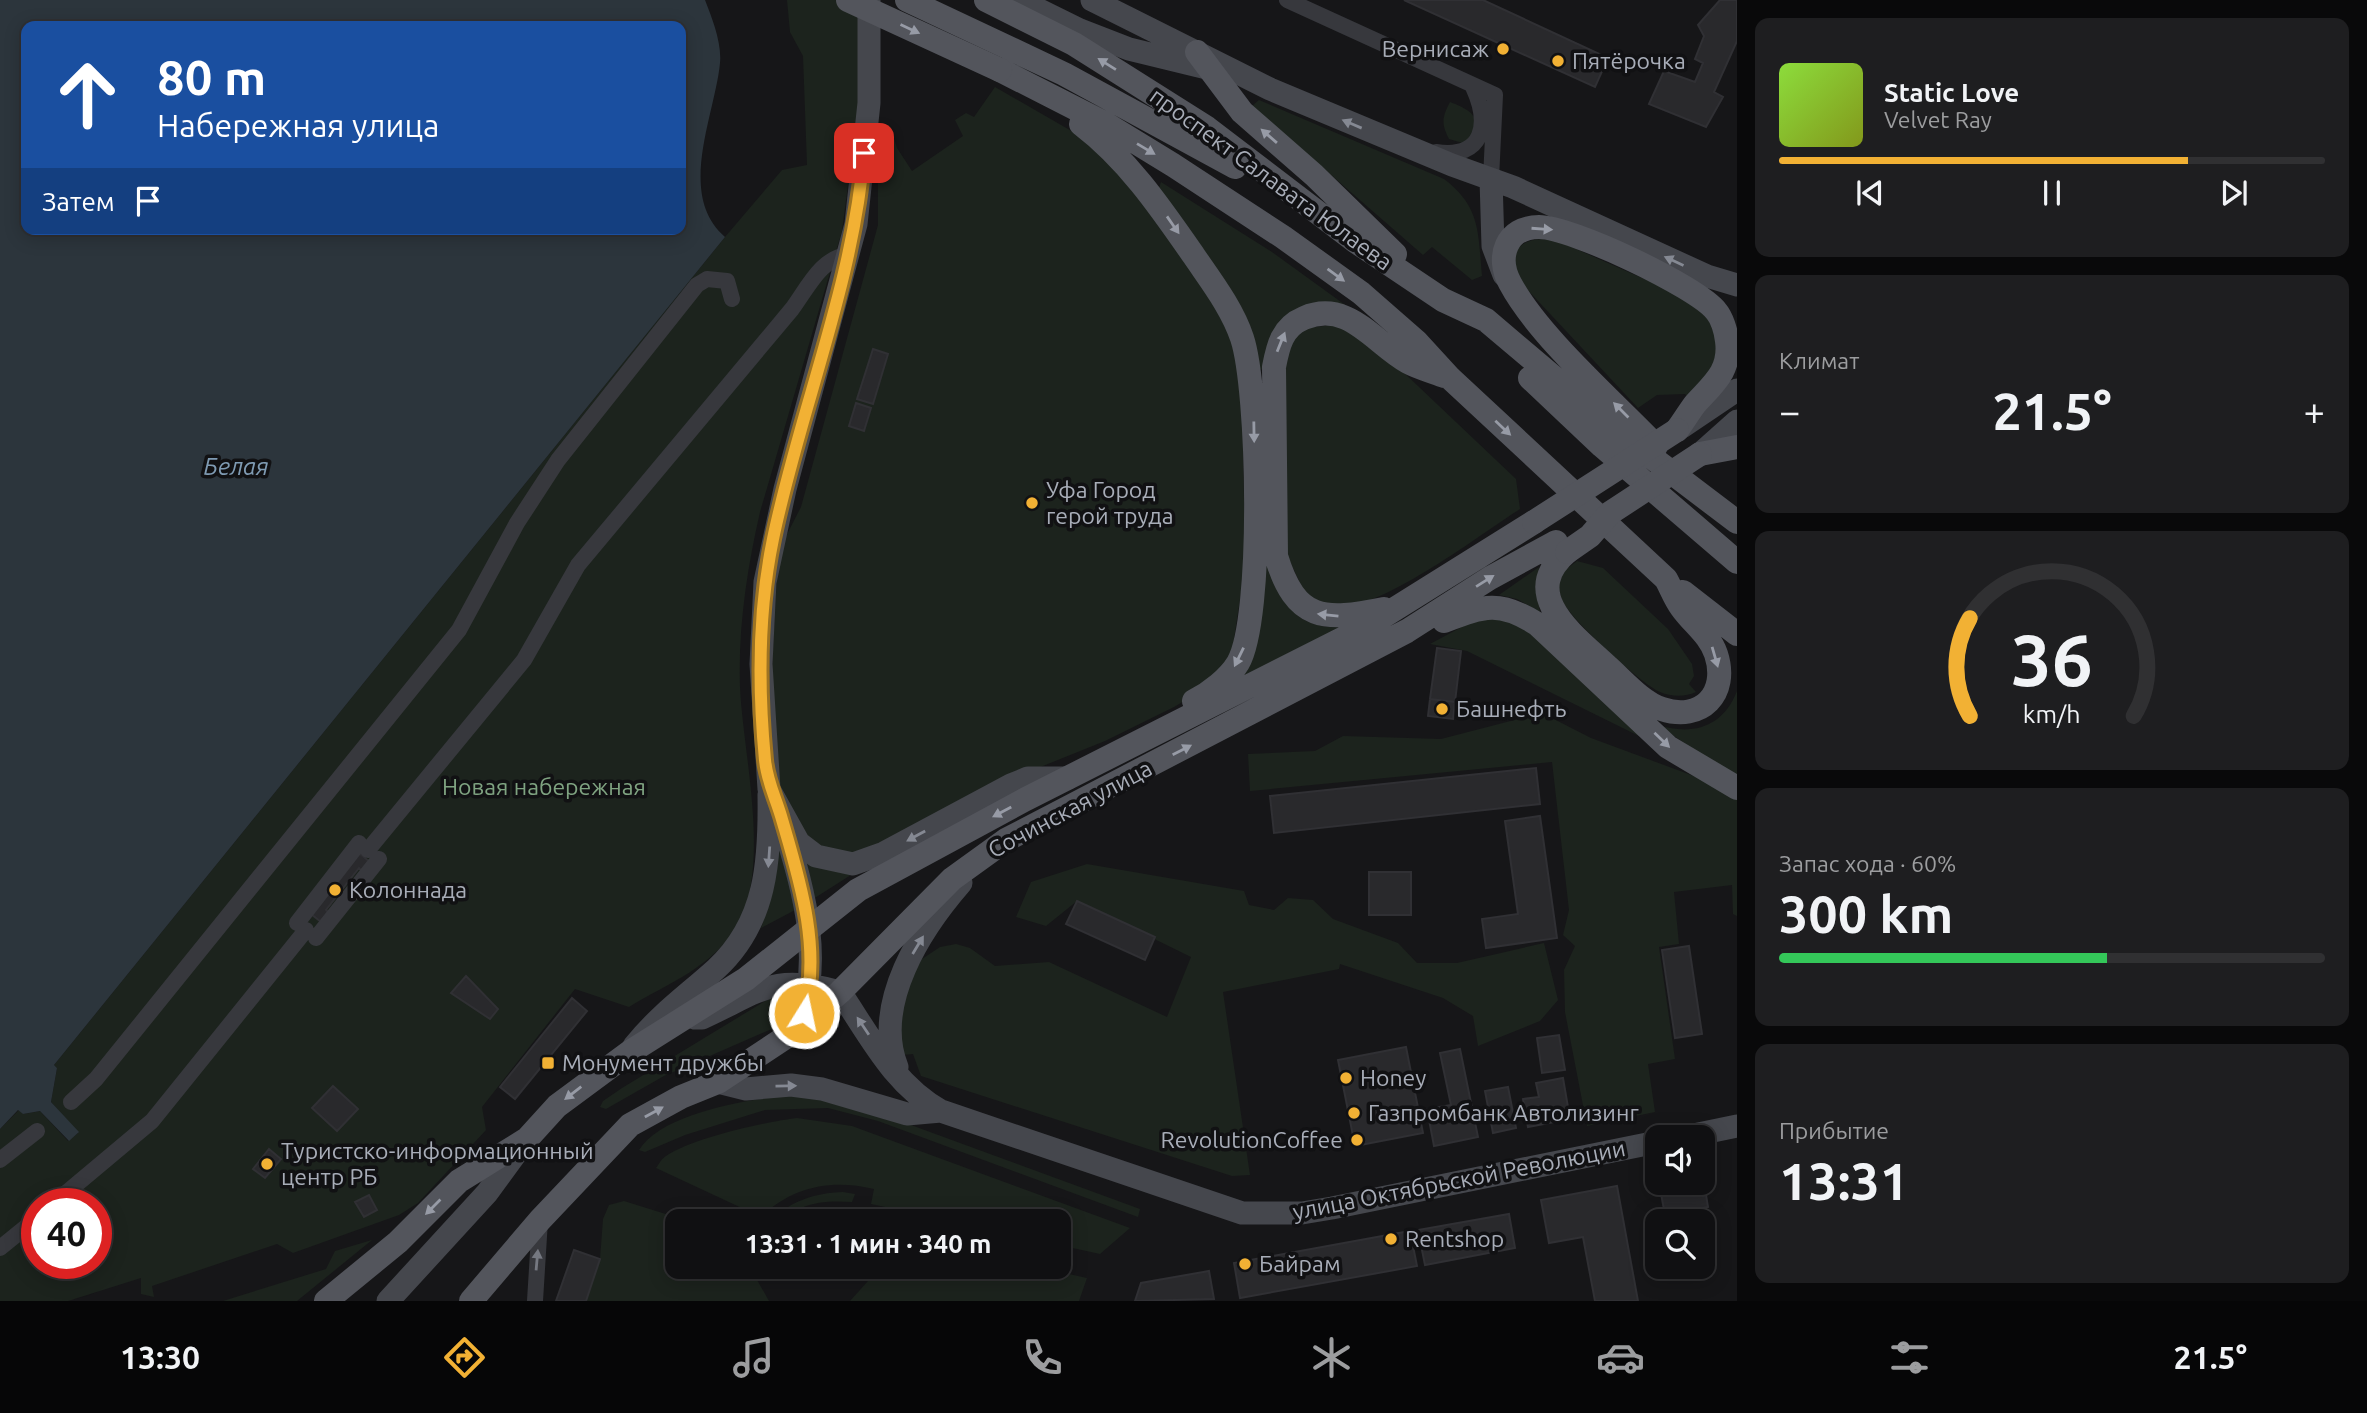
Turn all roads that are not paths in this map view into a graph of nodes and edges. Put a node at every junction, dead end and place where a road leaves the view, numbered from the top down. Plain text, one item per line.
1 (848, 0) edge
2 (869, 0) edge
3 (907, 0) edge
4 (986, 0) edge
5 (1092, 0) edge
6 (1287, 0) edge
7 (1025, 8) edge
8 (1203, 60) junction
9 (1473, 87) junction
10 (1039, 91) junction
11 (1392, 141) junction
12 (1452, 165) junction
13 (1492, 179) junction
14 (1493, 231) junction
15 (1355, 241) junction
16 (849, 255) junction
17 (1508, 280) junction
18 (1737, 285) edge
19 (732, 299) dead end
20 (1443, 300) junction
21 (1450, 378) junction
22 (1737, 390) edge
23 (1699, 408) junction
24 (1733, 437) edge
25 (1712, 503) junction
26 (1737, 522) edge
27 (1737, 529) edge
28 (1561, 547) junction
29 (1737, 562) edge
30 (1666, 579) junction
31 (1395, 606) junction
32 (1407, 631) junction
33 (1737, 634) edge
34 (1119, 751) junction
35 (1068, 778) junction
36 (1737, 788) edge
37 (769, 789) junction
38 (779, 810) junction
39 (369, 851) junction
40 (975, 860) junction
41 (306, 930) junction
42 (810, 939) junction
43 (779, 983) junction
44 (810, 983) junction
45 (841, 992) junction
46 (683, 1019) junction
47 (800, 1022) junction
48 (630, 1052) junction
49 (719, 1082) junction
50 (72, 1102) dead end
51 (941, 1111) junction
52 (1737, 1126) edge
53 (37, 1131) dead end
54 (1715, 1131) edge
55 (527, 1139) junction
56 (1645, 1144) edge
57 (0, 1160) edge
58 (72, 1188) edge
59 (540, 1220) junction
60 (21, 1231) edge
61 (0, 1248) edge
62 (326, 1301) edge
63 (388, 1301) edge
64 (471, 1301) edge
65 (535, 1301) edge

1 -> 10 main road, bridge
2 - 16 street
3 - 15 main road
4 - 7 main road, проспект Салавата Юлаева
5 - 8 street
6 - 9 street
7 - 8 street
15 -> 7 main road, проспект Салавата Юлаева
11 -> 8 street
20 -> 8 main road
9 - 11 street
9 - 13 street
10 -> 21 main road
10 -> 34 main road
11 - 12 street
12 - 13 street
12 - 14 street
13 - 14 street
18 -> 13 street
14 - 17 street
15 - 20 main road, проспект Салавата Юлаева
16 - 37 street
16 - 39 street
17 -> 23 main road
25 -> 17 main road
19 - 50 street
20 - 25 main road
20 - 29 main road
21 -> 30 main road
31 -> 21 main road
22 - 23 street
23 - 31 main road, Сочинская улица, bridge
24 - 28 main road, Сочинская улица, bridge
25 - 26 main road
25 - 27 main road
30 -> 28 main road
32 -> 28 main road, Сочинская улица
30 - 33 main road
31 - 34 main road, Сочинская улица
32 -> 36 main road
40 -> 32 main road, Сочинская улица
34 - 35 main road, Сочинская улица
35 -> 38 street
35 -> 42 main road, Сочинская улица
37 - 38 street
37 -> 48 street
38 - 42 street
39 - 41 street
39 - 41 street
40 - 45 main road, Сочинская улица
51 -> 40 street
41 - 58 street
42 - 44 street
42 - 45 street
42 - 46 main road, Сочинская улица
43 - 44 street
43 - 46 street
43 - 47 street
44 - 45 street
44 - 47 street
45 - 47 main road, Сочинская улица
51 -> 45 street
46 - 48 main road, Сочинская улица
47 - 49 main road, Сочинская улица
48 -> 55 main road, Сочинская улица
49 -> 51 street
59 -> 49 main road, Сочинская улица
51 - 56 street, улица Октябрьской Революции
52 - 54 street
53 - 57 street
55 -> 62 main road
55 - 63 street, Сочинская улица
59 - 64 main road, Сочинская улица
65 -> 59 street
60 - 61 street

